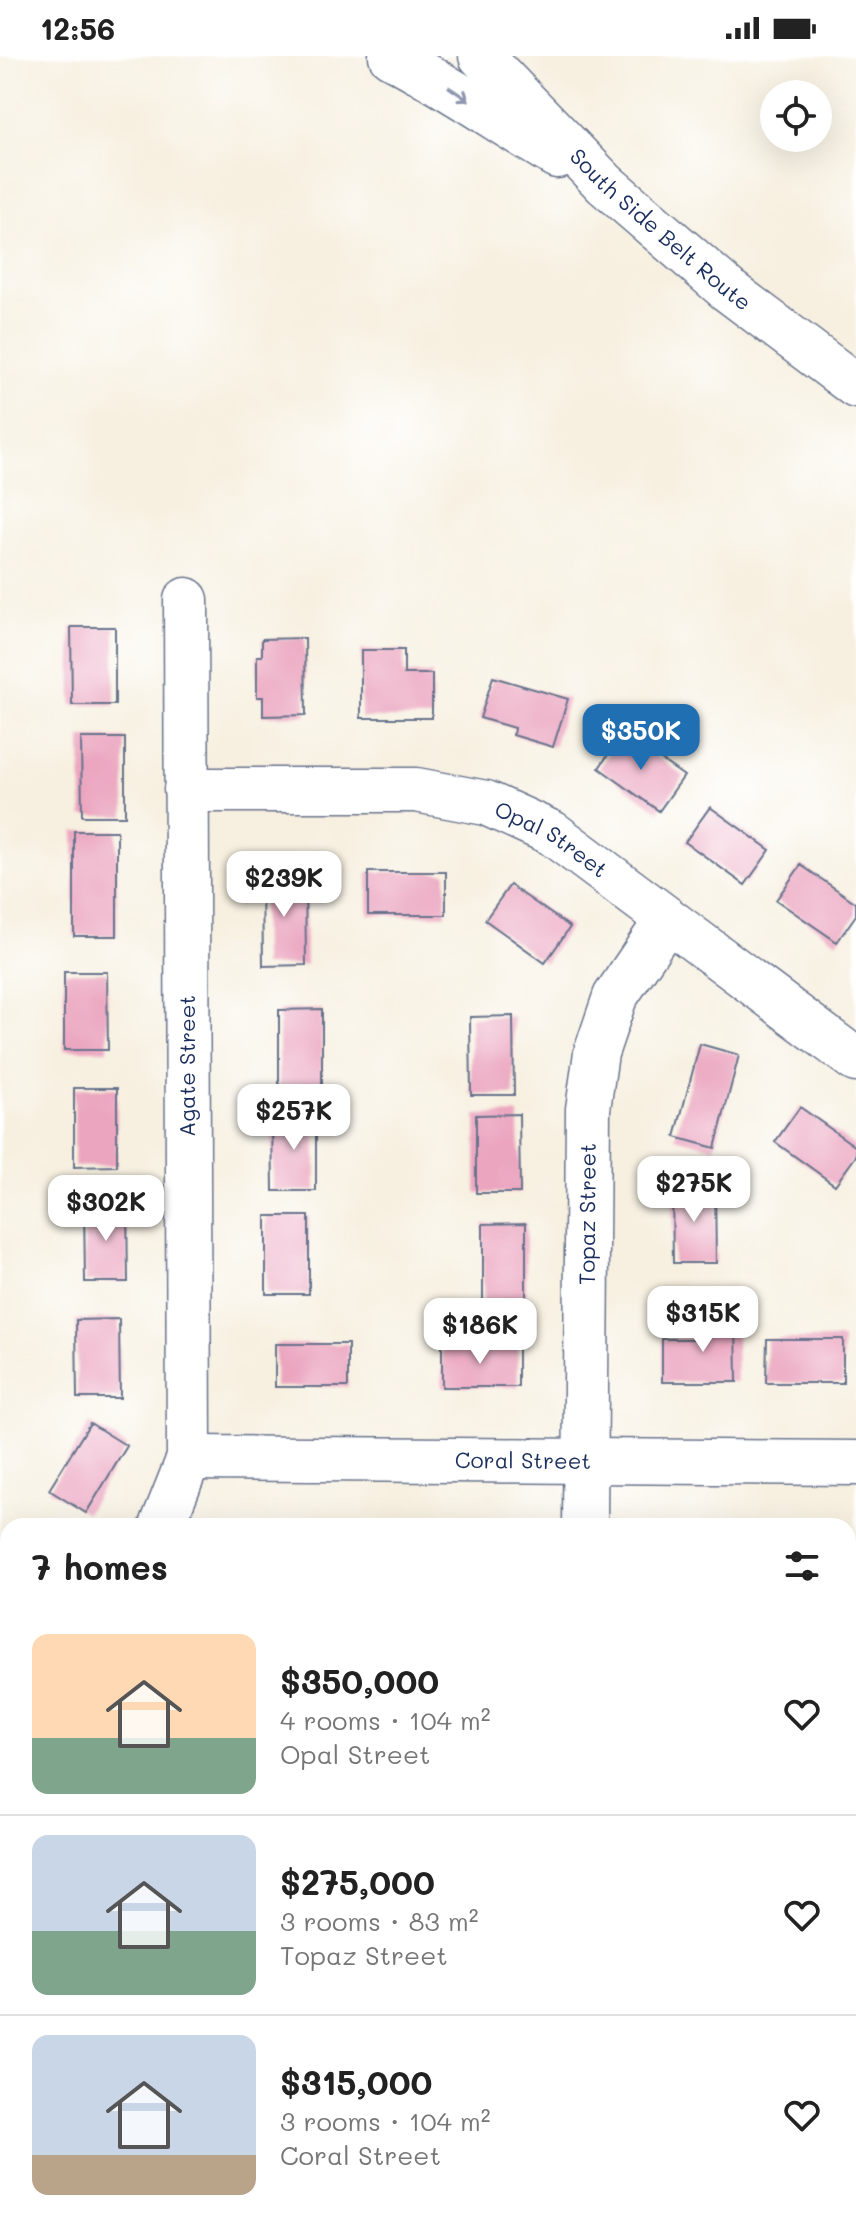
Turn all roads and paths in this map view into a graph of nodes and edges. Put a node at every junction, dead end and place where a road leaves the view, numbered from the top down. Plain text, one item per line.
1 (391, 56) edge
2 (481, 56) edge
3 (605, 184) junction
4 (856, 386) edge
5 (186, 600) dead end
6 (186, 790) junction
7 (667, 920) junction
8 (856, 1060) edge
9 (189, 1458) junction
10 (586, 1462) junction
11 (856, 1463) edge
12 (165, 1518) edge
13 (585, 1518) edge

1 -> 3 street
2 - 3 street, South Side Belt Route
3 - 4 street, South Side Belt Route
5 - 6 street, Agate Street
6 - 7 street, Opal Street
6 - 9 street, Agate Street
7 - 8 street, Opal Street
7 - 10 street, Topaz Street
9 - 10 street, Coral Street
9 - 12 street, Agate Street
10 - 11 street, Coral Street
10 - 13 street, Topaz Street

